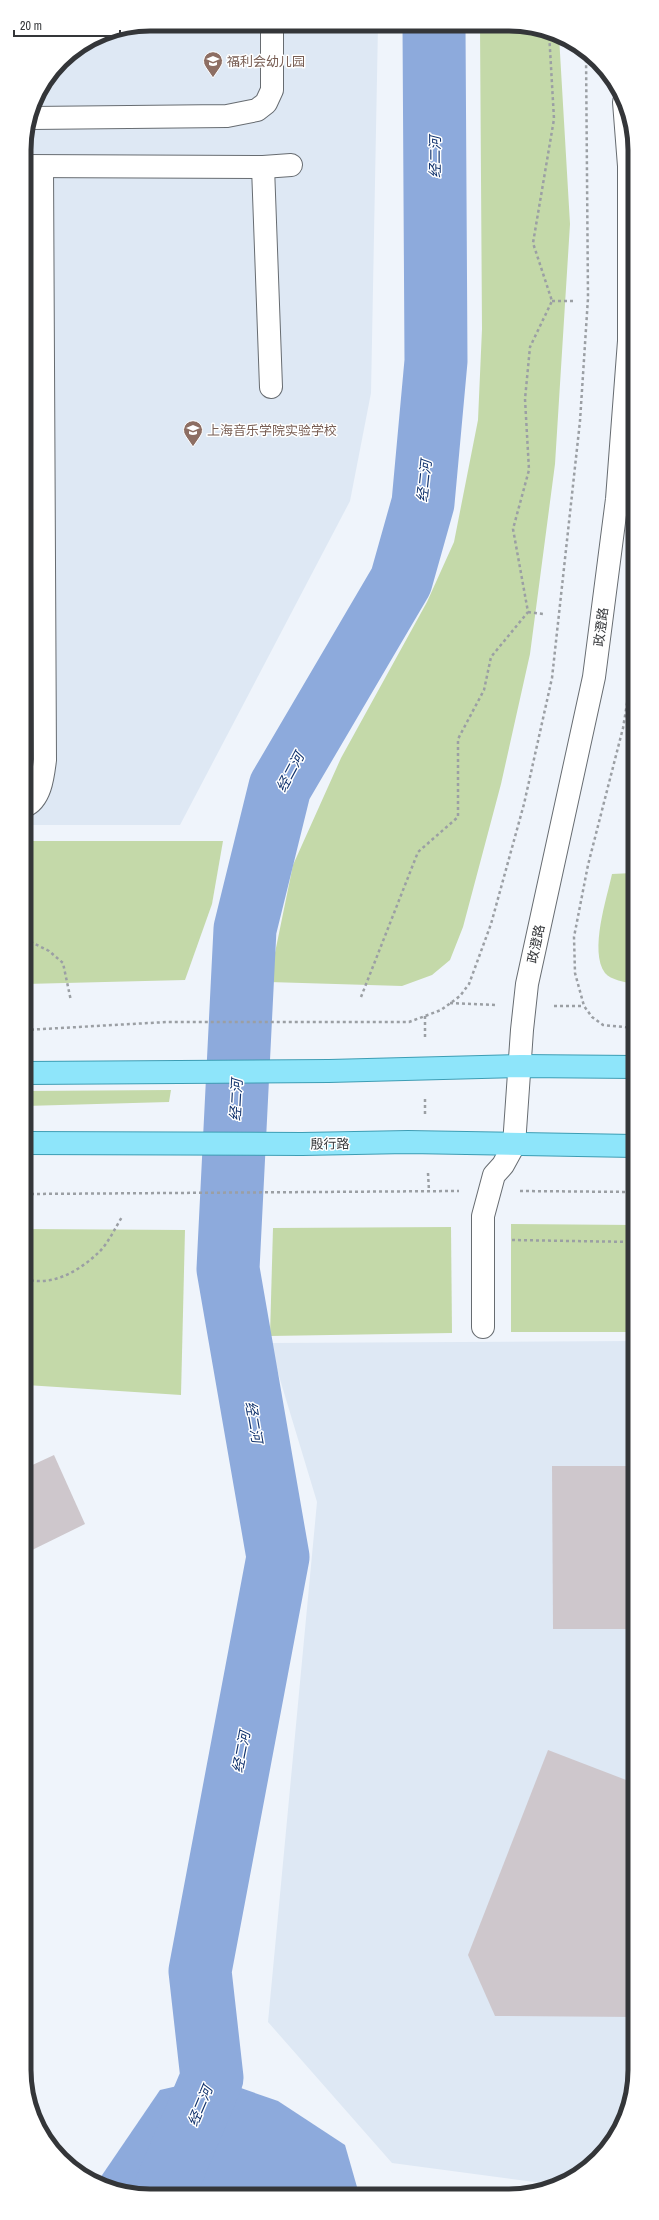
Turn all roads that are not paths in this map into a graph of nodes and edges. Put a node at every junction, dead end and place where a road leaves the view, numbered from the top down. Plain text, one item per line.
1 (272, 31) edge
2 (35, 118) edge
3 (626, 127) edge
4 (628, 153) edge
5 (291, 165) dead end
6 (33, 166) edge
7 (263, 167) junction
8 (628, 354) edge
9 (271, 386) dead end
10 (34, 449) edge
11 (31, 801) edge
12 (521, 1066) junction
13 (628, 1067) edge
14 (31, 1073) edge
15 (31, 1143) edge
16 (514, 1145) junction
17 (628, 1146) edge
18 (483, 1327) dead end

1 - 2 street
3 - 4 street, 政澄路
5 - 7 street
6 - 7 street
6 - 10 street
7 - 9 street
8 - 12 street, 政澄路
10 - 11 street
12 - 13 main road
12 - 14 main road
12 - 16 street, 政澄路
15 - 16 main road, 殷行路
16 - 17 main road, 殷行路
16 - 18 street

